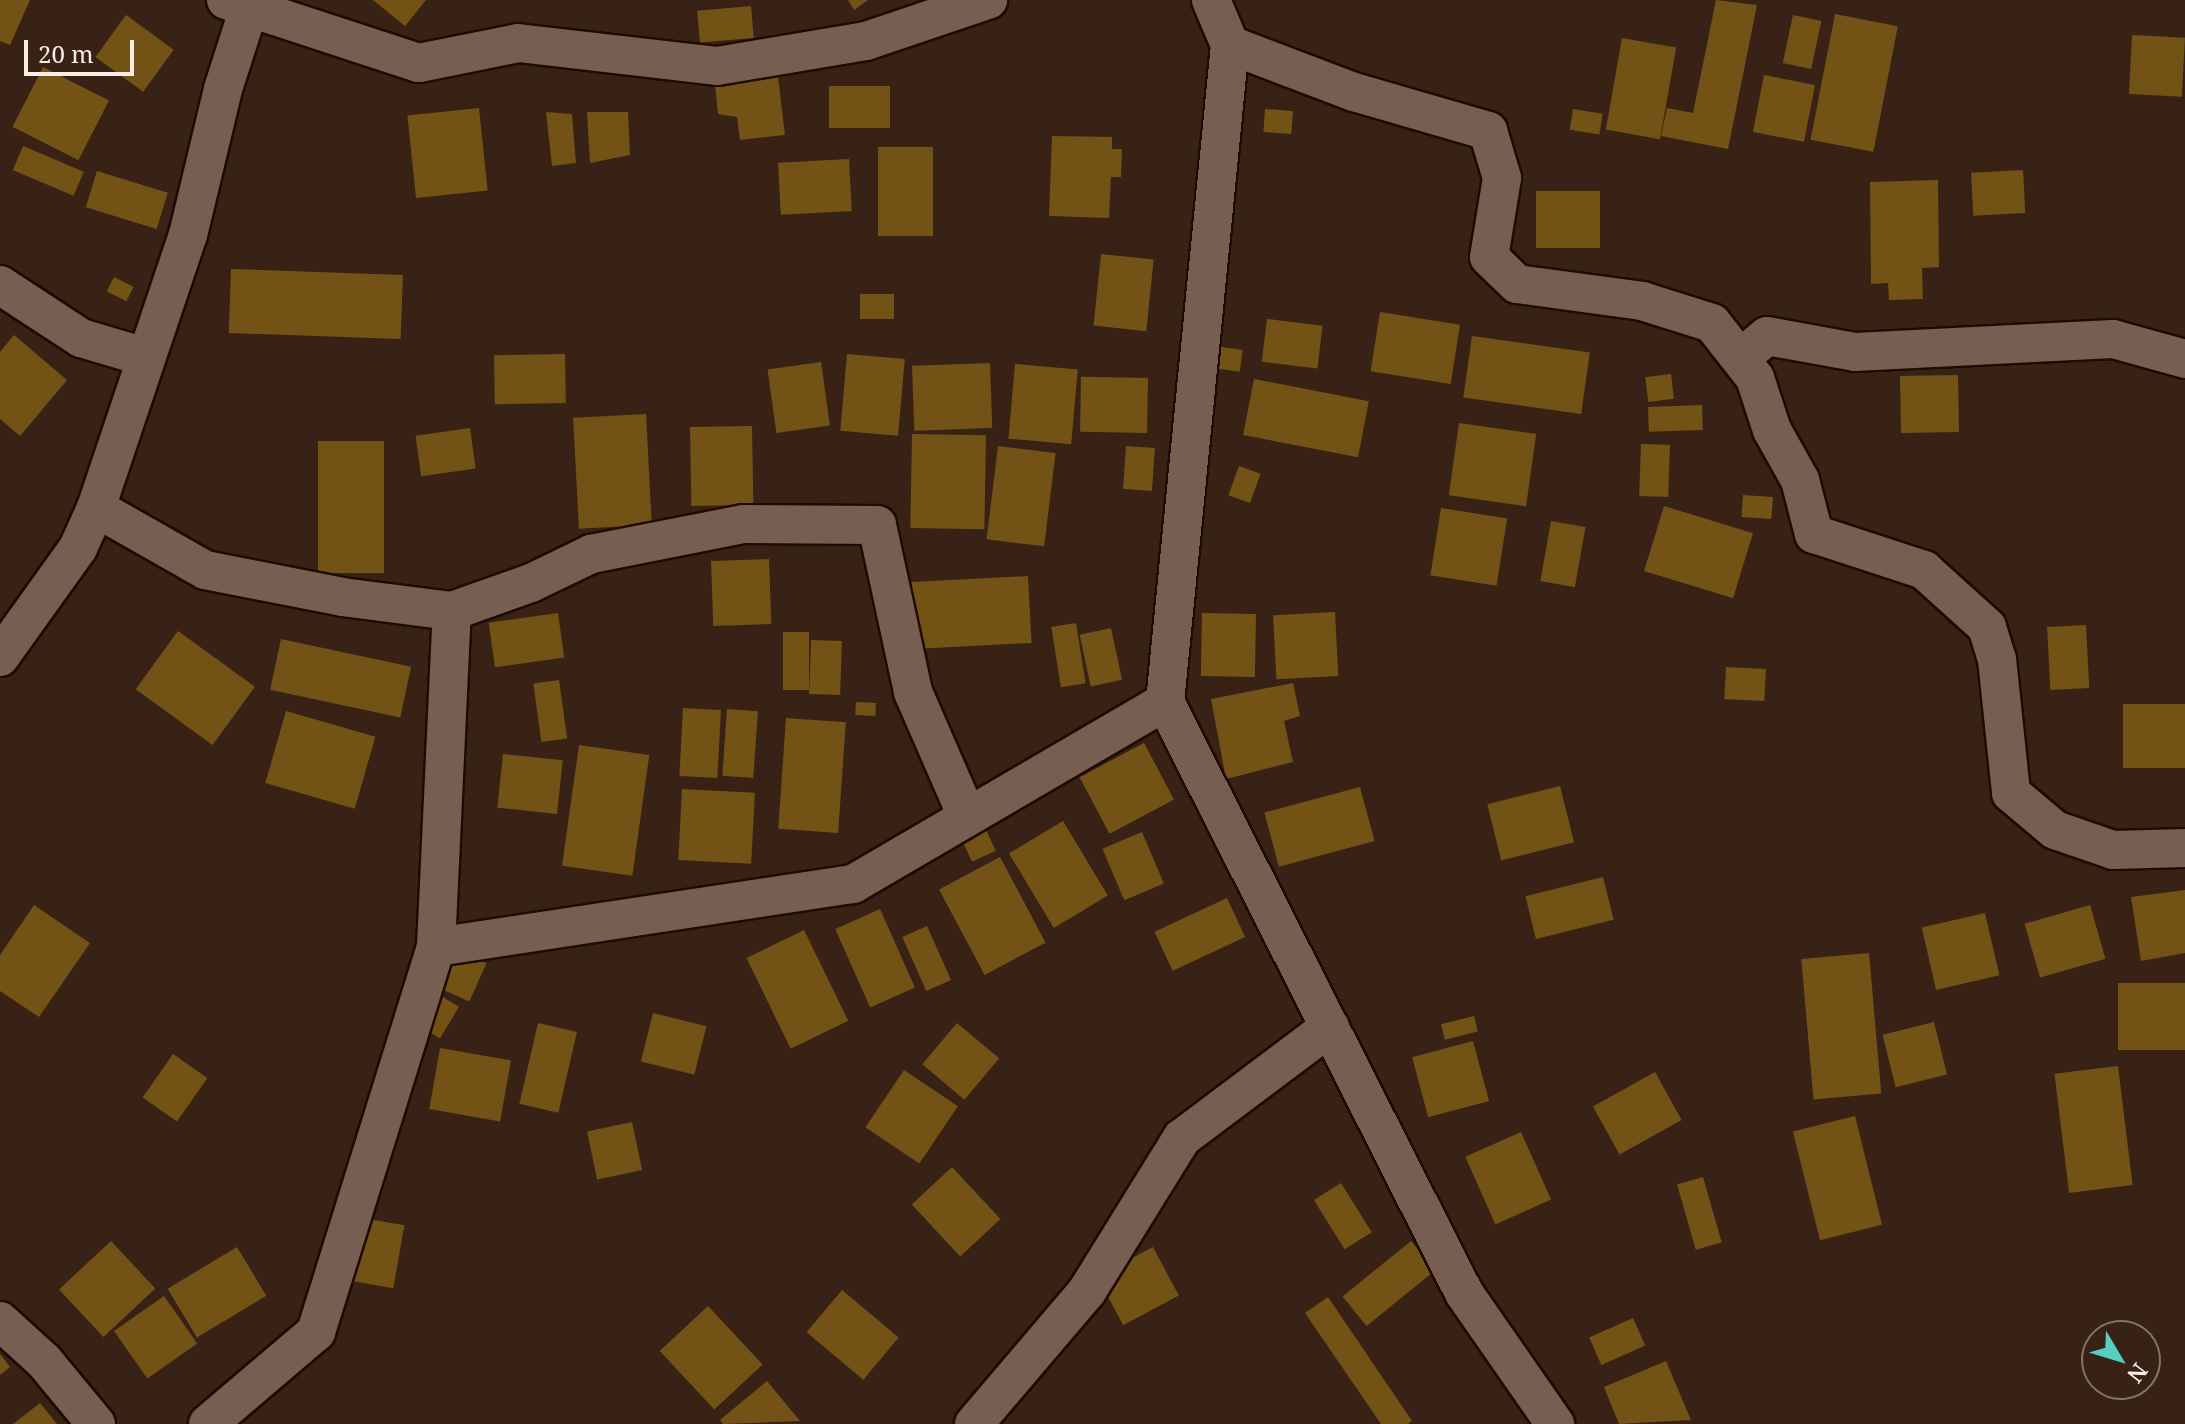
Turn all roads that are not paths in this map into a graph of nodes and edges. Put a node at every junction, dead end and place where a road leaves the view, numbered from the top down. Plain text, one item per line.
1 (988, 0) edge
2 (1211, 0) edge
3 (237, 4) edge
4 (1230, 45) junction
5 (0, 285) edge
6 (1743, 356) junction
7 (145, 357) junction
8 (2185, 359) edge
9 (96, 508) junction
10 (452, 611) junction
11 (0, 657) edge
12 (1165, 702) junction
13 (967, 816) junction
14 (2185, 848) edge
15 (436, 947) junction
16 (1330, 1027) junction
17 (0, 1321) edge
18 (96, 1424) edge
19 (208, 1424) edge
20 (974, 1424) edge
21 (1555, 1424) edge

1 - 3 street
2 - 4 street
3 - 7 street
4 - 6 street
4 - 12 street
5 - 7 street
6 - 8 street
6 - 14 street
7 - 9 street
9 - 10 street
9 - 11 street
10 - 13 street
10 - 15 street
12 - 13 street
12 - 16 street
13 - 15 street
15 - 19 street
16 - 20 street
16 - 21 street
17 - 18 street

